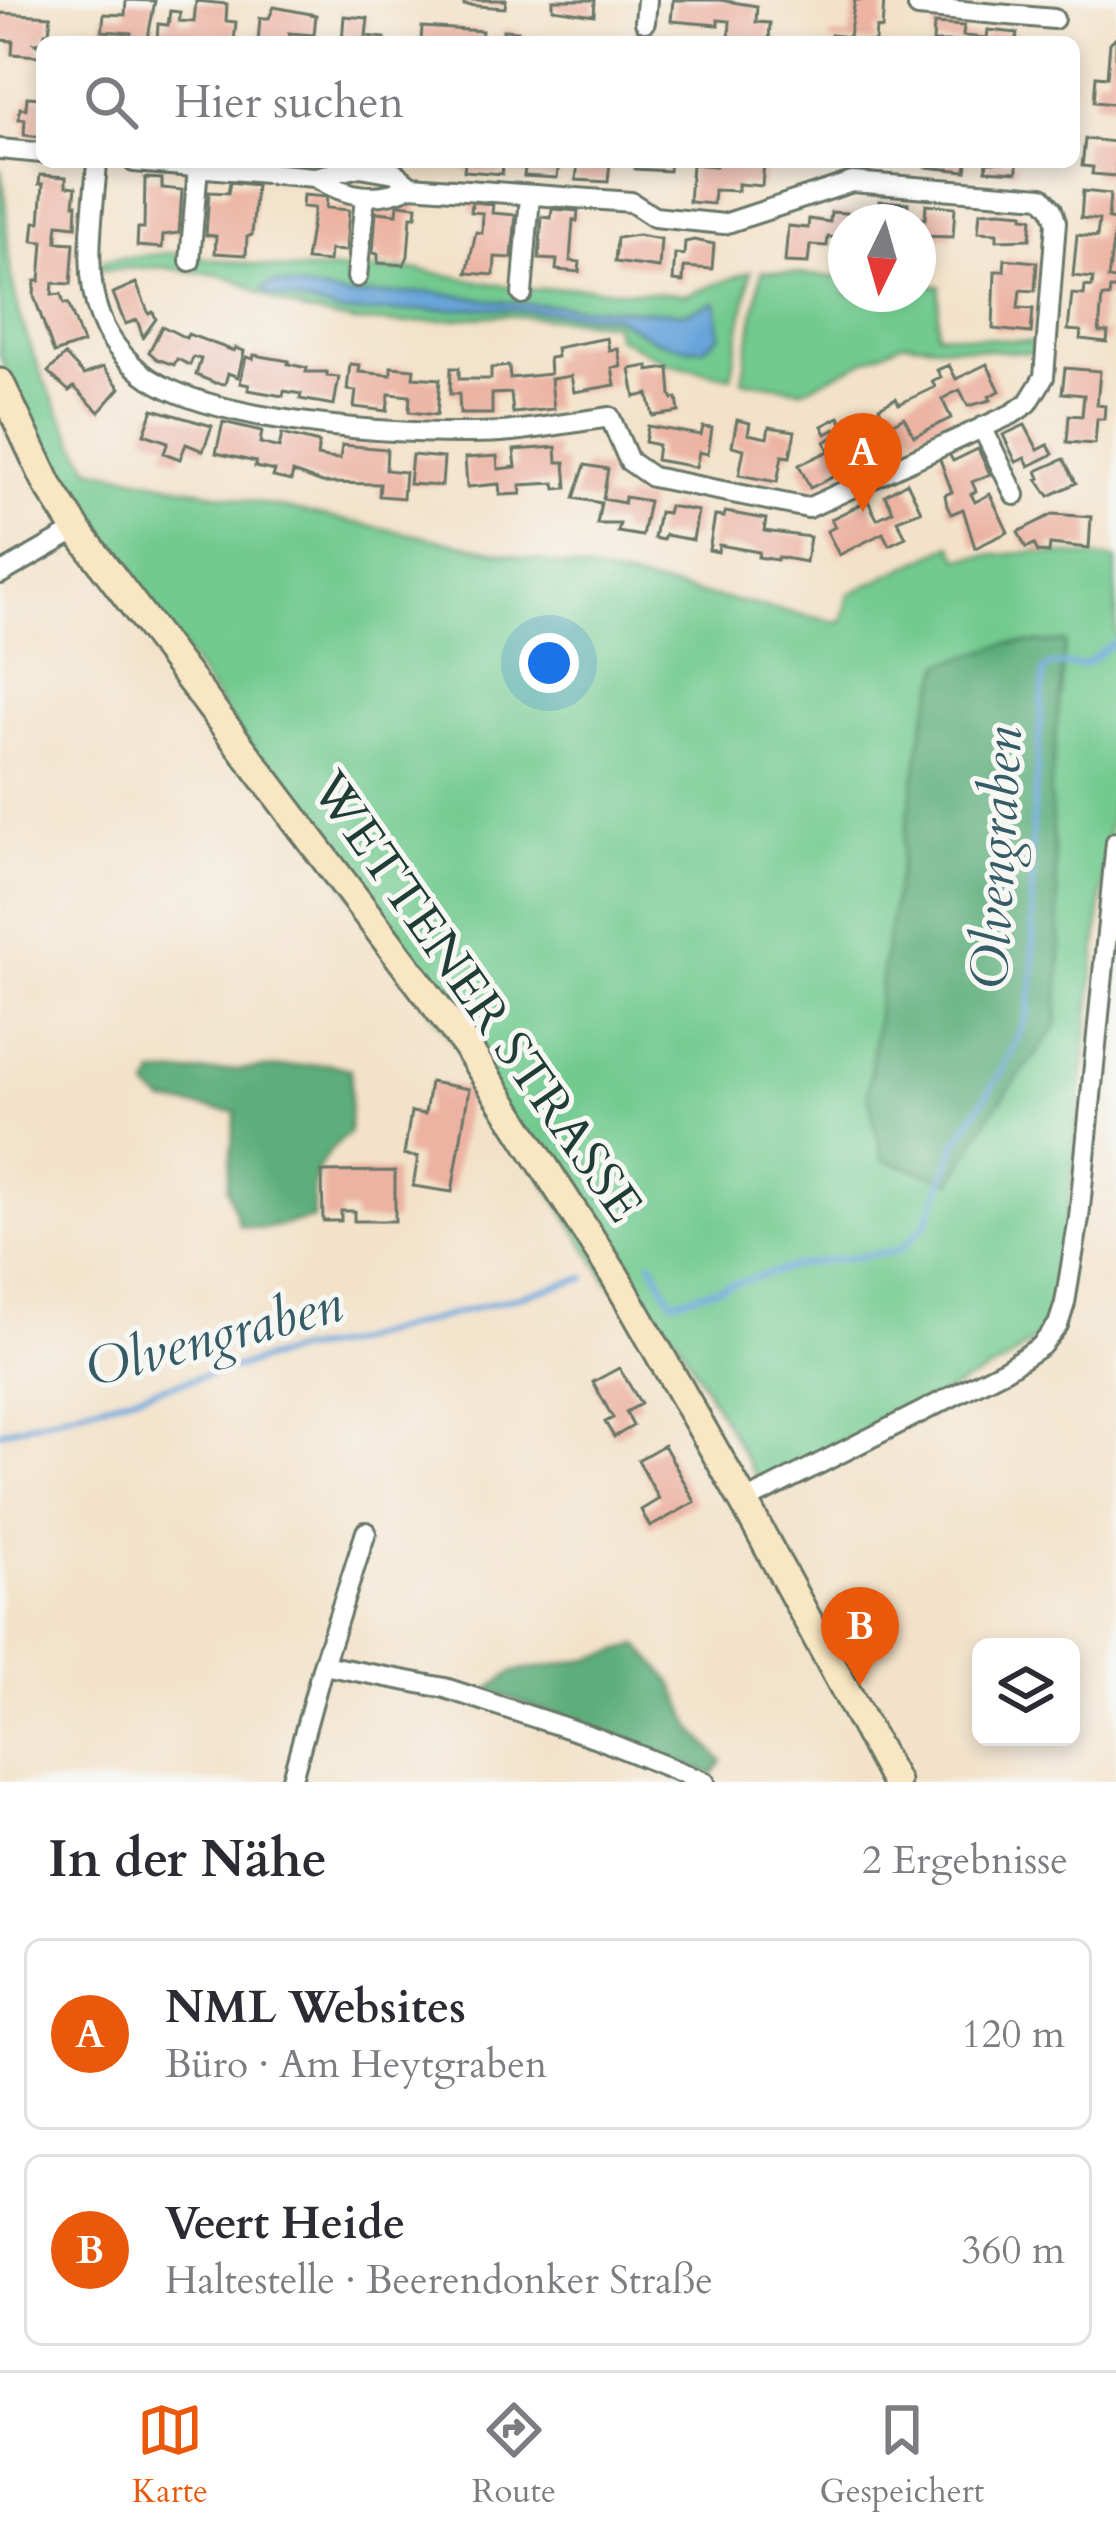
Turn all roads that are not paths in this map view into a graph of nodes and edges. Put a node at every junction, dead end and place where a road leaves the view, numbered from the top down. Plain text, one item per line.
1 (647, 0) edge
2 (919, 0) edge
3 (1054, 19) dead end
4 (645, 22) dead end
5 (0, 149) edge
6 (36, 152) edge
7 (97, 168) edge
8 (198, 168) edge
9 (210, 168) edge
10 (356, 168) edge
11 (366, 168) edge
12 (315, 177) junction
13 (411, 187) junction
14 (365, 196) junction
15 (530, 196) junction
16 (190, 261) dead end
17 (357, 277) dead end
18 (522, 294) dead end
19 (0, 383) edge
20 (982, 427) junction
21 (1015, 495) dead end
22 (77, 530) junction
23 (0, 574) edge
24 (1116, 842) edge
25 (744, 1502) junction
26 (366, 1532) dead end
27 (323, 1665) junction
28 (291, 1782) edge
29 (705, 1782) edge
30 (895, 1782) edge

1 - 4 street
2 - 3 street
5 - 6 street
7 - 20 street
8 - 16 street
9 - 12 street
10 - 12 street
11 - 13 street
12 - 14 street
13 - 14 street
13 - 15 street
14 - 17 street
15 - 18 street
15 - 20 street
19 - 22 street, WETTENER STRASSE
20 - 21 street
22 - 23 street
22 - 25 street, WETTENER STRASSE
24 - 25 street
25 - 30 street, WETTENER STRASSE
26 - 27 street
27 - 28 street
27 - 29 street

